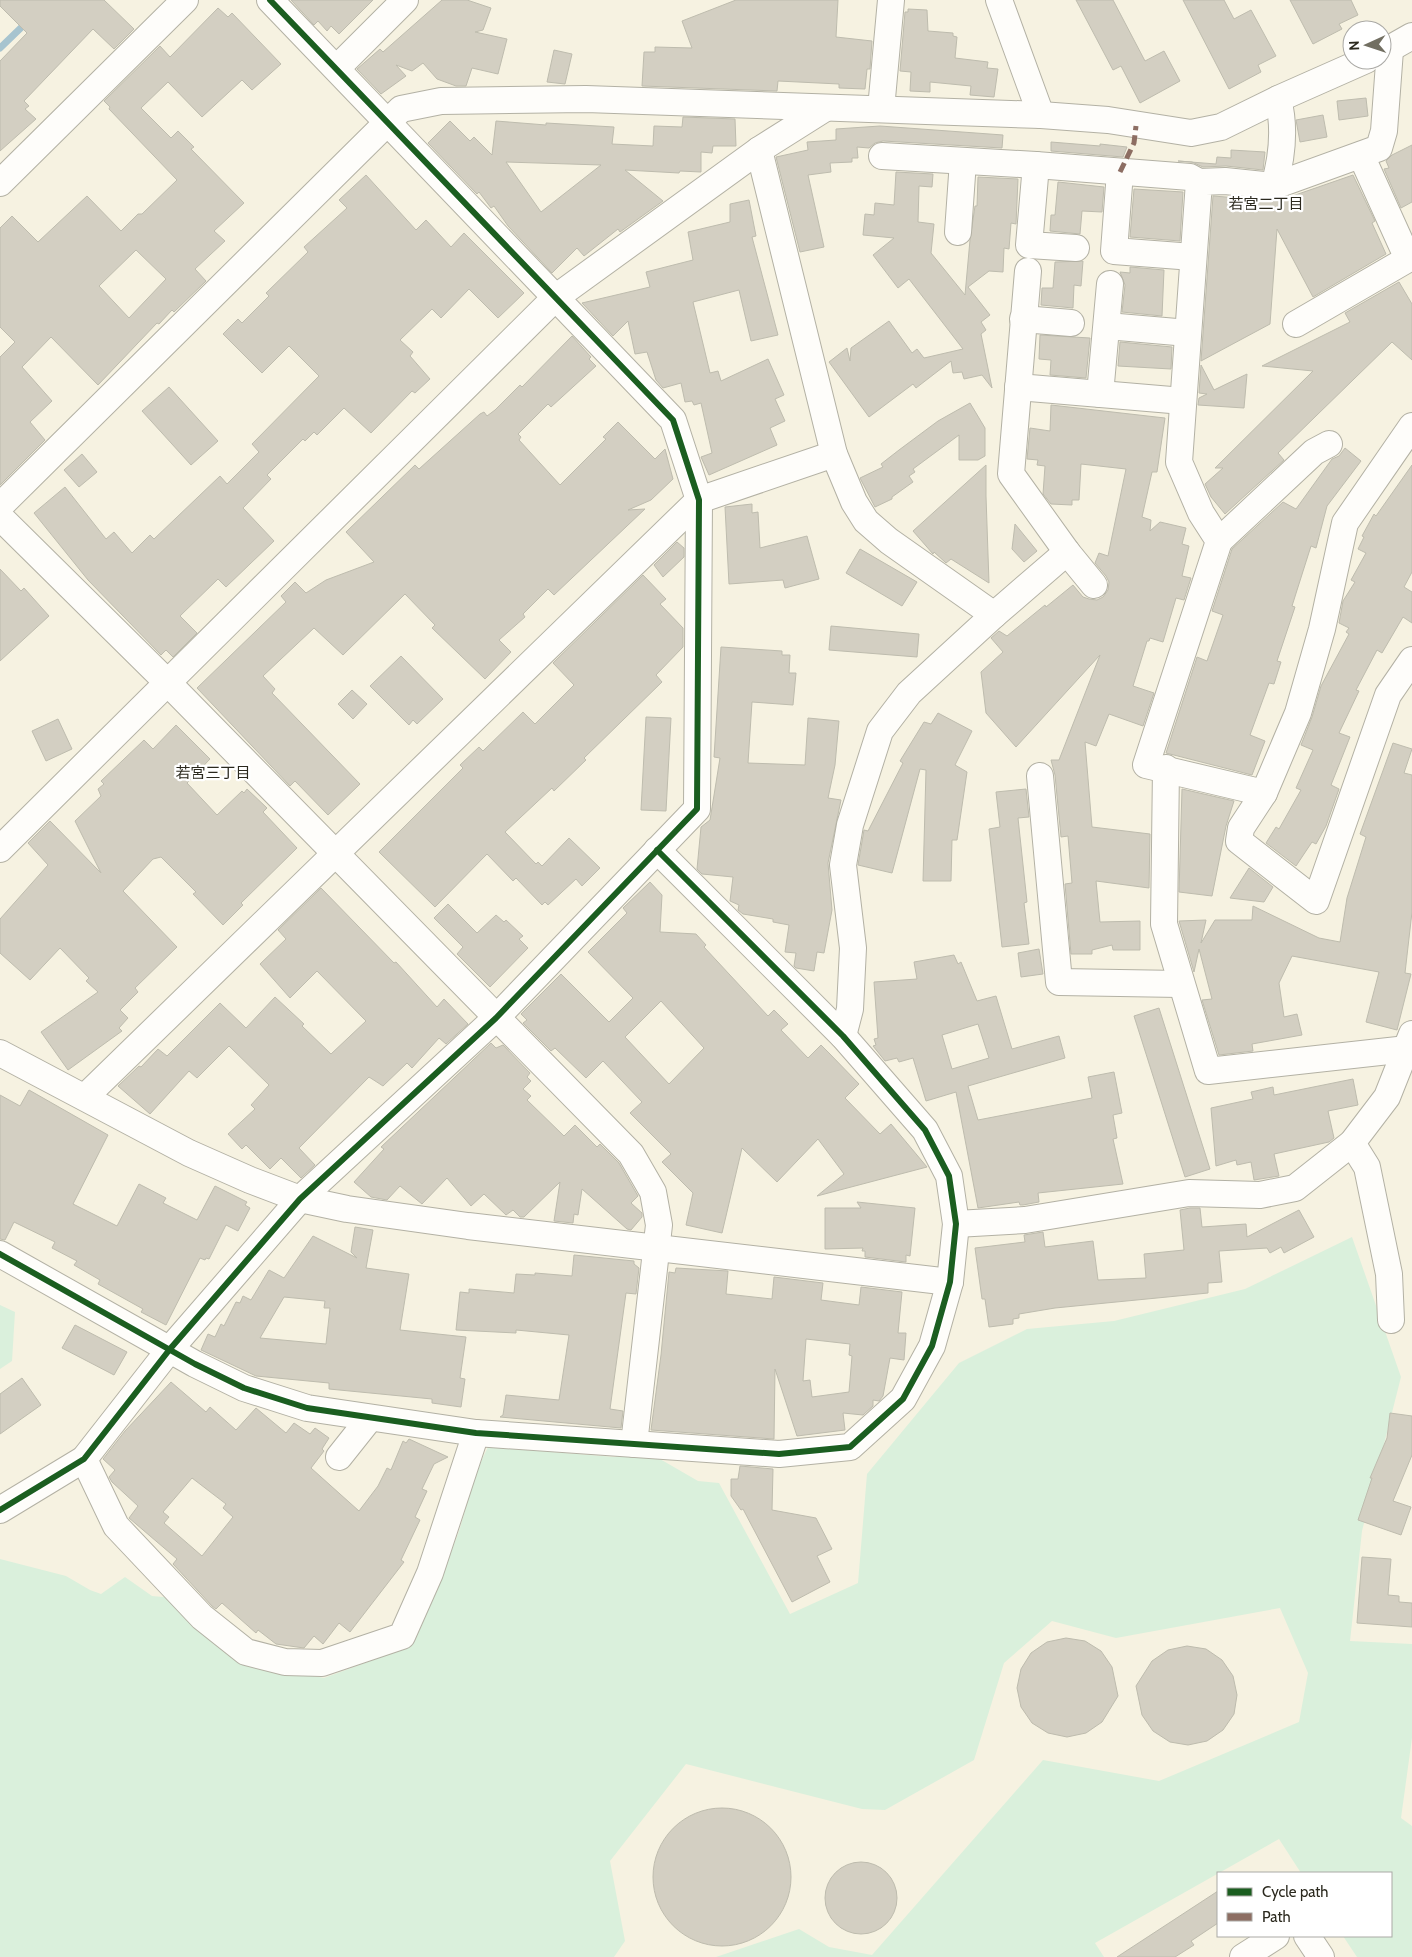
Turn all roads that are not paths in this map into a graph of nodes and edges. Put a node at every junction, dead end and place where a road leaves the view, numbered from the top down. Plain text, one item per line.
1 (185, 0) edge
2 (270, 0) edge
3 (405, 0) edge
4 (890, 0) edge
5 (999, 0) edge
6 (1412, 36) edge
7 (1392, 47) edge
8 (337, 68) junction
9 (1342, 70) edge
10 (1380, 70) edge
11 (1278, 98) junction
12 (824, 109) junction
13 (882, 109) junction
14 (1041, 115) junction
15 (388, 122) junction
16 (760, 150) junction
17 (1361, 154) junction
18 (882, 156) dead end
19 (963, 161) junction
20 (1036, 165) junction
21 (1120, 172) junction
22 (1198, 182) junction
23 (0, 183) edge
24 (1274, 186) junction
25 (958, 232) dead end
26 (1076, 248) dead end
27 (1193, 257) junction
28 (1028, 271) dead end
29 (1110, 284) dead end
30 (555, 298) junction
31 (1023, 319) junction
32 (1071, 323) dead end
33 (1296, 324) dead end
34 (1107, 326) junction
35 (1188, 334) junction
36 (1018, 387) junction
37 (1100, 394) junction
38 (1184, 401) junction
39 (1412, 426) edge
40 (1329, 444) dead end
41 (834, 454) junction
42 (699, 500) junction
43 (0, 506) edge
44 (0, 517) edge
45 (1219, 541) junction
46 (1066, 552) junction
47 (1094, 586) dead end
48 (994, 615) junction
49 (1412, 660) edge
50 (167, 682) junction
51 (1166, 768) junction
52 (1040, 776) dead end
53 (1264, 792) junction
54 (0, 848) edge
55 (657, 850) junction
56 (336, 852) junction
57 (1180, 984) junction
58 (496, 1018) junction
59 (843, 1036) junction
60 (1410, 1042) edge
61 (0, 1053) edge
62 (84, 1096) junction
63 (1352, 1143) junction
64 (300, 1199) junction
65 (956, 1224) junction
66 (656, 1246) junction
67 (0, 1254) edge
68 (950, 1282) junction
69 (1392, 1320) dead end
70 (170, 1349) junction
71 (370, 1418) junction
72 (476, 1433) junction
73 (634, 1444) junction
74 (339, 1457) dead end
75 (84, 1459) junction
76 (0, 1510) edge
77 (1274, 1937) edge
78 (1308, 1937) edge
79 (1243, 1957) edge
80 (1321, 1957) edge

1 - 23 street
2 - 8 street
3 - 8 street
4 - 13 street
5 - 14 street
6 - 7 street
8 - 15 street
9 - 11 street
10 - 17 street
11 - 14 street
11 - 24 street
12 - 13 street
12 - 15 street
12 - 16 street
13 - 14 street
15 - 30 street
15 - 43 street
16 - 30 street
16 - 41 street
17 - 24 street
17 - 33 street
18 - 19 street
19 - 20 street
19 - 25 street
20 - 21 street
20 - 26 street
21 - 22 street
21 - 27 street
22 - 24 street
22 - 27 street
27 - 35 street
28 - 31 street
29 - 34 street
30 - 42 street
30 - 50 street
31 - 32 street
31 - 36 street
34 - 35 street
34 - 37 street
35 - 38 street
36 - 37 street
36 - 46 street
37 - 38 street
38 - 45 street
39 - 53 street
40 - 45 street
41 - 42 street
41 - 48 street
42 - 55 street
42 - 56 street
44 - 50 street
45 - 51 street
46 - 47 street
46 - 48 street
48 - 59 street
49 - 53 street
50 - 54 street
50 - 56 street
51 - 53 street
51 - 57 street
52 - 57 street
55 - 58 street
55 - 59 street
56 - 58 street
56 - 62 street
57 - 60 street
58 - 64 street
58 - 66 street
59 - 65 street
60 - 63 street
61 - 62 street
62 - 64 street
63 - 65 street
63 - 69 street
64 - 66 street
64 - 70 street
65 - 68 street
66 - 68 street
66 - 73 street
67 - 70 street
68 - 73 street
70 - 71 street
70 - 75 street
71 - 72 street
71 - 74 street
72 - 73 street
72 - 75 street
75 - 76 street
77 - 79 street
78 - 80 street

